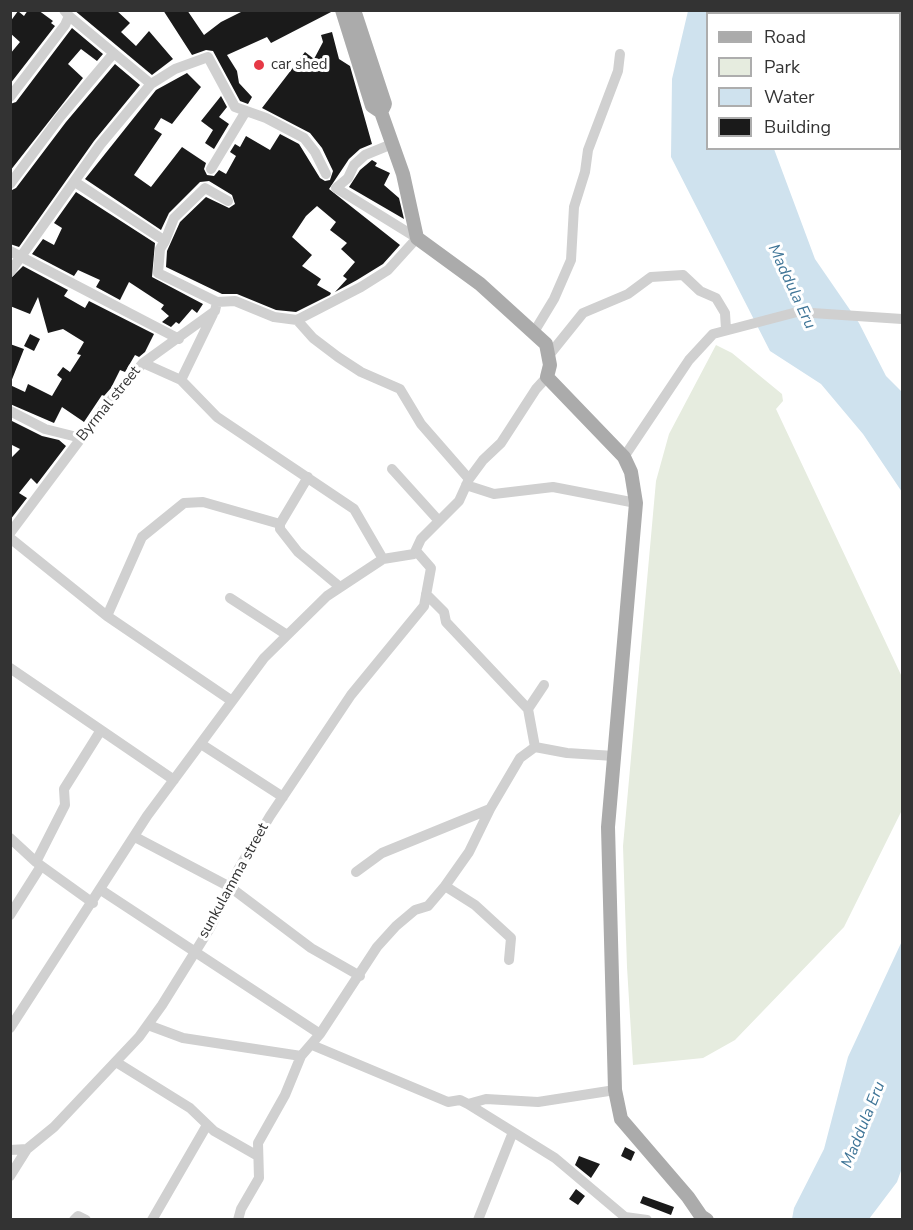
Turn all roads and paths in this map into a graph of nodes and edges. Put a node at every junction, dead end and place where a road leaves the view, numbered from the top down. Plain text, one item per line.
1 (342, 10) edge
2 (354, 10) edge
3 (67, 13) edge
4 (113, 54) junction
5 (620, 54) dead end
6 (151, 84) junction
7 (10, 98) edge
8 (246, 111) junction
9 (381, 112) junction
10 (392, 144) junction
11 (212, 170) dead end
12 (326, 174) dead end
13 (75, 182) junction
14 (10, 184) edge
15 (228, 201) dead end
16 (417, 238) junction
17 (165, 241) junction
18 (10, 251) edge
19 (23, 257) junction
20 (10, 273) edge
21 (216, 307) junction
22 (902, 318) edge
23 (297, 320) junction
24 (726, 330) junction
25 (534, 332) junction
26 (179, 339) junction
27 (550, 354) junction
28 (143, 363) junction
29 (547, 377) junction
30 (181, 380) junction
31 (10, 411) edge
32 (81, 438) junction
33 (624, 457) junction
34 (392, 470) dead end
35 (308, 477) junction
36 (467, 482) junction
37 (636, 503) junction
38 (439, 521) junction
39 (280, 524) junction
40 (10, 533) edge
41 (10, 538) edge
42 (417, 552) junction
43 (382, 559) junction
44 (340, 587) junction
45 (426, 594) junction
46 (230, 598) dead end
47 (107, 616) junction
48 (287, 635) junction
49 (10, 668) edge
50 (544, 685) dead end
51 (232, 701) junction
52 (528, 709) junction
53 (101, 730) junction
54 (201, 744) junction
55 (535, 747) junction
56 (614, 756) junction
57 (174, 780) junction
58 (283, 797) junction
59 (490, 809) junction
60 (135, 837) junction
61 (10, 838) edge
62 (39, 864) junction
63 (356, 872) dead end
64 (445, 886) junction
65 (230, 887) junction
66 (101, 891) junction
67 (93, 903) junction
68 (10, 915) edge
69 (196, 950) junction
70 (509, 960) dead end
71 (360, 975) junction
72 (148, 1024) junction
73 (10, 1028) edge
74 (320, 1034) junction
75 (312, 1045) junction
76 (301, 1056) junction
77 (116, 1062) junction
78 (615, 1090) junction
79 (468, 1104) junction
80 (207, 1125) junction
81 (513, 1131) junction
82 (27, 1149) junction
83 (10, 1150) edge
84 (256, 1155) junction
85 (10, 1176) edge
86 (702, 1218) edge
87 (74, 1220) edge
88 (86, 1220) edge
89 (152, 1220) edge
90 (238, 1220) edge
91 (478, 1220) edge
92 (647, 1220) edge

1 - 9 main road
2 - 9 main road
3 - 4 street
3 - 7 street
4 - 6 street
4 - 14 street
5 - 25 street
6 - 8 street
6 - 13 street
8 - 11 street
8 - 12 street
9 - 10 main road
10 - 16 main road
10 - 16 street
13 - 17 street
13 - 19 street
15 - 17 street
16 - 23 street
16 - 25 main road
17 - 21 street
18 - 19 street
19 - 20 street
19 - 26 street
21 - 23 street
21 - 26 street, Byrmal street
21 - 30 street
22 - 24 street
23 - 36 street
24 - 27 street
24 - 33 street
25 - 27 main road
26 - 28 street, Byrmal street
27 - 29 main road
28 - 30 street
28 - 32 street, Byrmal street
29 - 33 main road
29 - 36 street
30 - 35 street
31 - 32 street
32 - 40 street, Byrmal street
33 - 37 main road
34 - 38 street
35 - 39 street
35 - 43 street
36 - 37 street
36 - 38 street
37 - 56 main road
38 - 42 street
39 - 44 street
39 - 47 street
41 - 47 street
42 - 43 street
42 - 45 street, sunkulamma street
43 - 44 street
44 - 48 street
45 - 52 street
45 - 58 street, sunkulamma street
46 - 48 street
47 - 51 street
48 - 51 street
49 - 53 street
50 - 52 street
51 - 54 street
52 - 55 street
53 - 57 street
53 - 62 street
54 - 57 street
54 - 58 street
55 - 56 street
55 - 59 street
56 - 78 main road
57 - 60 street
58 - 65 street, sunkulamma street
59 - 63 street
59 - 64 street
60 - 65 street
60 - 66 street
61 - 62 street
62 - 67 street
62 - 68 street
64 - 70 street
64 - 71 street
65 - 69 street, sunkulamma street
65 - 71 street
66 - 67 street
66 - 69 street
67 - 73 street
69 - 72 street, sunkulamma street
69 - 74 street
71 - 74 street
72 - 76 street
72 - 77 street, sunkulamma street
74 - 75 street
75 - 76 street
75 - 79 street
76 - 84 street
77 - 80 street
77 - 82 street, sunkulamma street
78 - 79 street
78 - 86 main road
79 - 81 street
80 - 84 street
80 - 89 street
81 - 91 street
81 - 92 street
82 - 83 street
82 - 85 street, sunkulamma street
84 - 90 street
87 - 88 street

